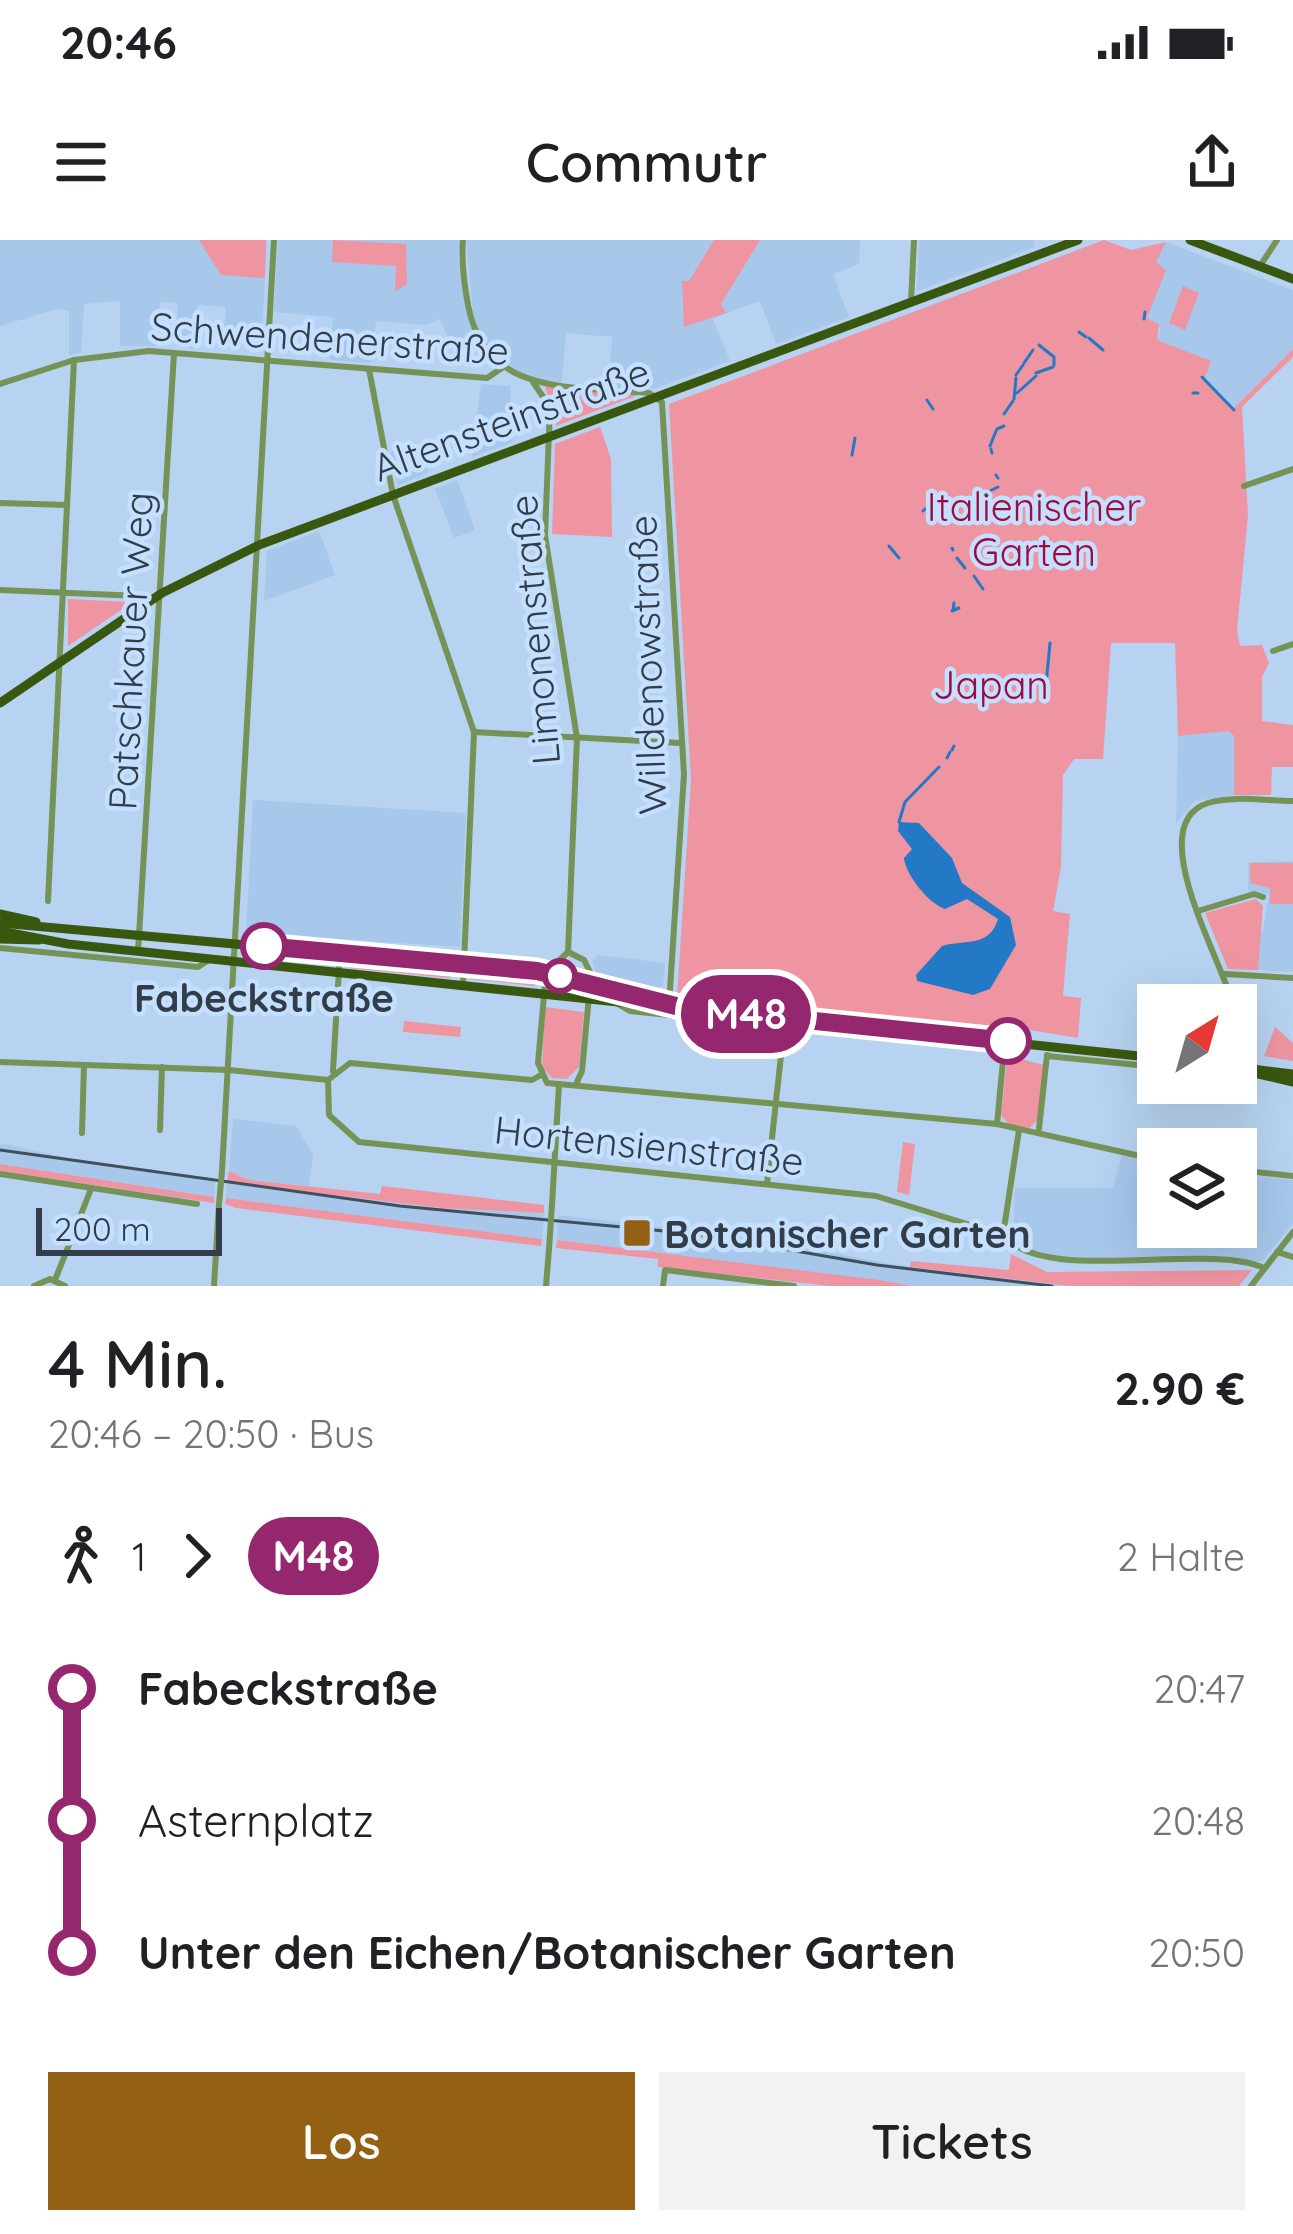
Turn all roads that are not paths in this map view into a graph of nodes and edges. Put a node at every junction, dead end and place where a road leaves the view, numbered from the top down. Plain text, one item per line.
1 (274, 240) edge
2 (464, 240) edge
3 (914, 240) edge
4 (1190, 240) edge
5 (1277, 240) edge
6 (1074, 241) edge
7 (1260, 266) junction
8 (1293, 279) edge
9 (911, 303) junction
10 (174, 353) junction
11 (74, 360) junction
12 (268, 361) junction
13 (368, 368) junction
14 (502, 368) junction
15 (532, 382) junction
16 (0, 385) edge
17 (659, 396) junction
18 (549, 437) junction
19 (1293, 469) edge
20 (1244, 486) dead end
21 (393, 495) junction
22 (0, 503) edge
23 (67, 505) junction
24 (259, 545) junction
25 (0, 590) edge
26 (162, 592) junction
27 (63, 593) junction
28 (147, 603) junction
29 (1293, 644) edge
30 (1273, 651) dead end
31 (60, 662) junction
32 (0, 704) edge
33 (474, 732) junction
34 (577, 738) junction
35 (682, 743) junction
36 (1293, 801) edge
37 (1263, 897) dead end
38 (48, 901) dead end
39 (1198, 911) junction
40 (0, 931) edge
41 (139, 934) junction
42 (236, 944) junction
43 (138, 952) junction
44 (340, 952) junction
45 (568, 952) junction
46 (210, 959) junction
47 (238, 962) junction
48 (464, 964) junction
49 (338, 972) junction
50 (546, 973) junction
51 (1226, 974) junction
52 (1293, 978) edge
53 (590, 983) junction
54 (1228, 984) edge
55 (463, 985) junction
56 (543, 993) junction
57 (588, 998) junction
58 (614, 1001) junction
59 (672, 1006) junction
60 (784, 1028) junction
61 (1005, 1046) junction
62 (1048, 1051) junction
63 (1137, 1060) edge
64 (0, 1062) edge
65 (84, 1065) junction
66 (162, 1067) junction
67 (230, 1070) junction
68 (334, 1071) junction
69 (1257, 1072) edge
70 (541, 1076) junction
71 (1293, 1078) edge
72 (328, 1080) junction
73 (577, 1082) junction
74 (559, 1084) junction
75 (775, 1106) junction
76 (997, 1124) junction
77 (1039, 1129) junction
78 (160, 1130) dead end
79 (1019, 1130) junction
80 (82, 1132) dead end
81 (1137, 1155) edge
82 (554, 1162) junction
83 (1257, 1172) edge
84 (0, 1174) edge
85 (1293, 1176) edge
86 (766, 1184) junction
87 (92, 1187) junction
88 (197, 1204) dead end
89 (1293, 1232) edge
90 (1003, 1235) junction
91 (1277, 1252) junction
92 (1293, 1258) edge
93 (1264, 1268) junction
94 (55, 1280) junction
95 (34, 1286) edge
96 (64, 1286) edge
97 (214, 1286) edge
98 (546, 1286) edge
99 (663, 1286) edge
100 (794, 1286) edge
101 (1250, 1286) edge

1 - 12 street
2 - 14 street
3 - 9 street
4 - 7 main road
5 - 7 street
6 - 9 main road, Altensteinstraße
7 - 8 main road
9 - 17 main road, Altensteinstraße
10 - 11 street, Schwendenerstraße
10 - 12 street, Schwendenerstraße
10 - 26 street, Patschkauer Weg
11 - 16 street, Schwendenerstraße
11 - 23 street
12 - 13 street, Schwendenerstraße
12 - 24 street
13 - 14 street, Schwendenerstraße
13 - 21 street
14 - 15 street, Schwendenerstraße
15 - 17 street, Schwendenerstraße
15 - 18 street, Limonenstraße
17 - 18 main road, Altensteinstraße
17 - 35 street, Willdenowstraße
18 - 21 main road, Altensteinstraße
18 - 34 street, Limonenstraße
19 - 20 street
21 - 24 main road, Altensteinstraße
21 - 33 street
22 - 23 street
23 - 27 street
24 - 26 main road, Altensteinstraße
24 - 42 street
25 - 27 street
26 - 28 main road, Altensteinstraße
26 - 41 street, Patschkauer Weg
27 - 28 street
27 - 31 street
28 - 31 main road, Altensteinstraße
29 - 30 street
31 - 32 main road, Altensteinstraße
31 - 38 street
33 - 34 street
33 - 48 street
34 - 35 street
34 - 45 street, Limonenstraße
35 - 59 street, Willdenowstraße
36 - 39 street
37 - 39 street
39 - 51 street
40 - 41 main road
40 - 43 main road
40 - 46 street
41 - 42 main road
41 - 43 street, Patschkauer Weg
42 - 44 main road
42 - 47 street
43 - 46 main road
44 - 48 main road
44 - 49 street
45 - 50 street
45 - 53 street
46 - 47 main road
47 - 49 main road
47 - 67 street
48 - 50 main road
48 - 55 street
49 - 55 main road
49 - 68 street
50 - 53 main road
50 - 56 street
51 - 52 street
51 - 54 street
53 - 57 street
53 - 59 main road
55 - 56 main road
56 - 57 main road
56 - 70 street
57 - 58 main road
57 - 73 street
58 - 59 main road
58 - 60 street
59 - 61 main road
60 - 61 street
60 - 75 street
61 - 62 main road
61 - 76 street
62 - 63 main road
62 - 77 street
64 - 65 street
65 - 66 street
65 - 80 street
66 - 67 street
66 - 78 street
67 - 72 street
67 - 97 street, bridge
68 - 70 street
68 - 72 street
69 - 71 main road
70 - 74 street
72 - 82 street, Hortensienstraße
73 - 74 street
73 - 75 street
74 - 82 street
75 - 76 street
75 - 86 street
76 - 79 street
77 - 79 street
77 - 81 street
79 - 90 street
82 - 86 street, Hortensienstraße
82 - 98 street, bridge
83 - 85 street
84 - 87 street
86 - 90 street, Hortensienstraße
87 - 88 street
87 - 94 street
89 - 91 street
90 - 93 street, Hortensienstraße
91 - 92 street
91 - 93 street
93 - 101 street
94 - 95 street
94 - 96 street
99 - 100 street

